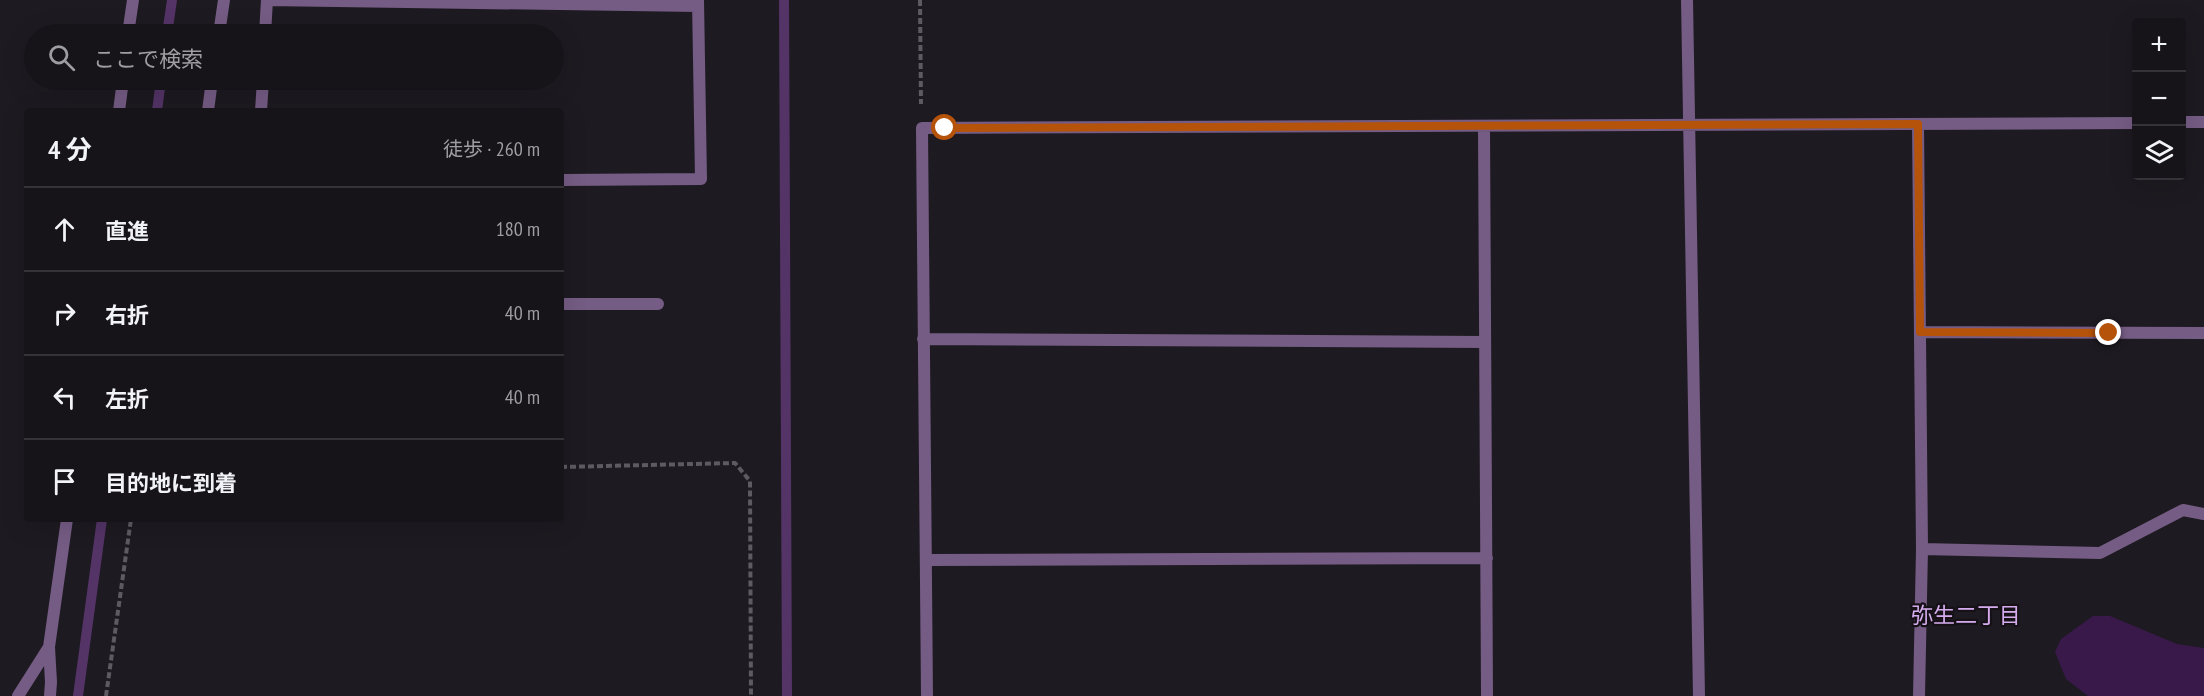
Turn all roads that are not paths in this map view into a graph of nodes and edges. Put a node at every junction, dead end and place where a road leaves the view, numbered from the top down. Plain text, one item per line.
1 (133, 0) edge
2 (224, 0) edge
3 (267, 0) edge
4 (1687, 0) edge
5 (698, 3) edge
6 (129, 24) edge
7 (220, 24) edge
8 (266, 24) edge
9 (122, 90) edge
10 (211, 90) edge
11 (262, 90) edge
12 (119, 108) edge
13 (208, 108) edge
14 (261, 108) edge
15 (2186, 122) edge
16 (2204, 122) edge
17 (2132, 123) edge
18 (1918, 124) junction
19 (1484, 126) junction
20 (1689, 126) junction
21 (564, 180) edge
22 (564, 304) edge
23 (658, 304) dead end
24 (1920, 332) junction
25 (2204, 333) edge
26 (923, 339) junction
27 (1485, 342) junction
28 (2204, 514) edge
29 (67, 522) edge
30 (1922, 549) junction
31 (1486, 558) junction
32 (926, 560) junction
33 (49, 647) junction
34 (18, 696) edge
35 (50, 696) edge
36 (927, 696) edge
37 (1487, 696) edge
38 (1699, 696) edge
39 (1919, 696) edge

1 - 6 street
2 - 7 street
3 - 5 street
3 - 8 street
4 - 20 street
5 - 21 street
9 - 12 street
10 - 13 street
11 - 14 street
15 - 16 street
17 - 18 street
18 - 20 street
18 - 24 street
19 - 20 street
19 - 26 street
19 - 27 street
20 - 38 street
22 - 23 street
24 - 25 street
24 - 30 street
26 - 27 street
26 - 32 street
27 - 31 street
28 - 30 street
29 - 33 street
30 - 39 street
31 - 32 street
31 - 37 street
32 - 36 street
33 - 34 street
33 - 35 street

